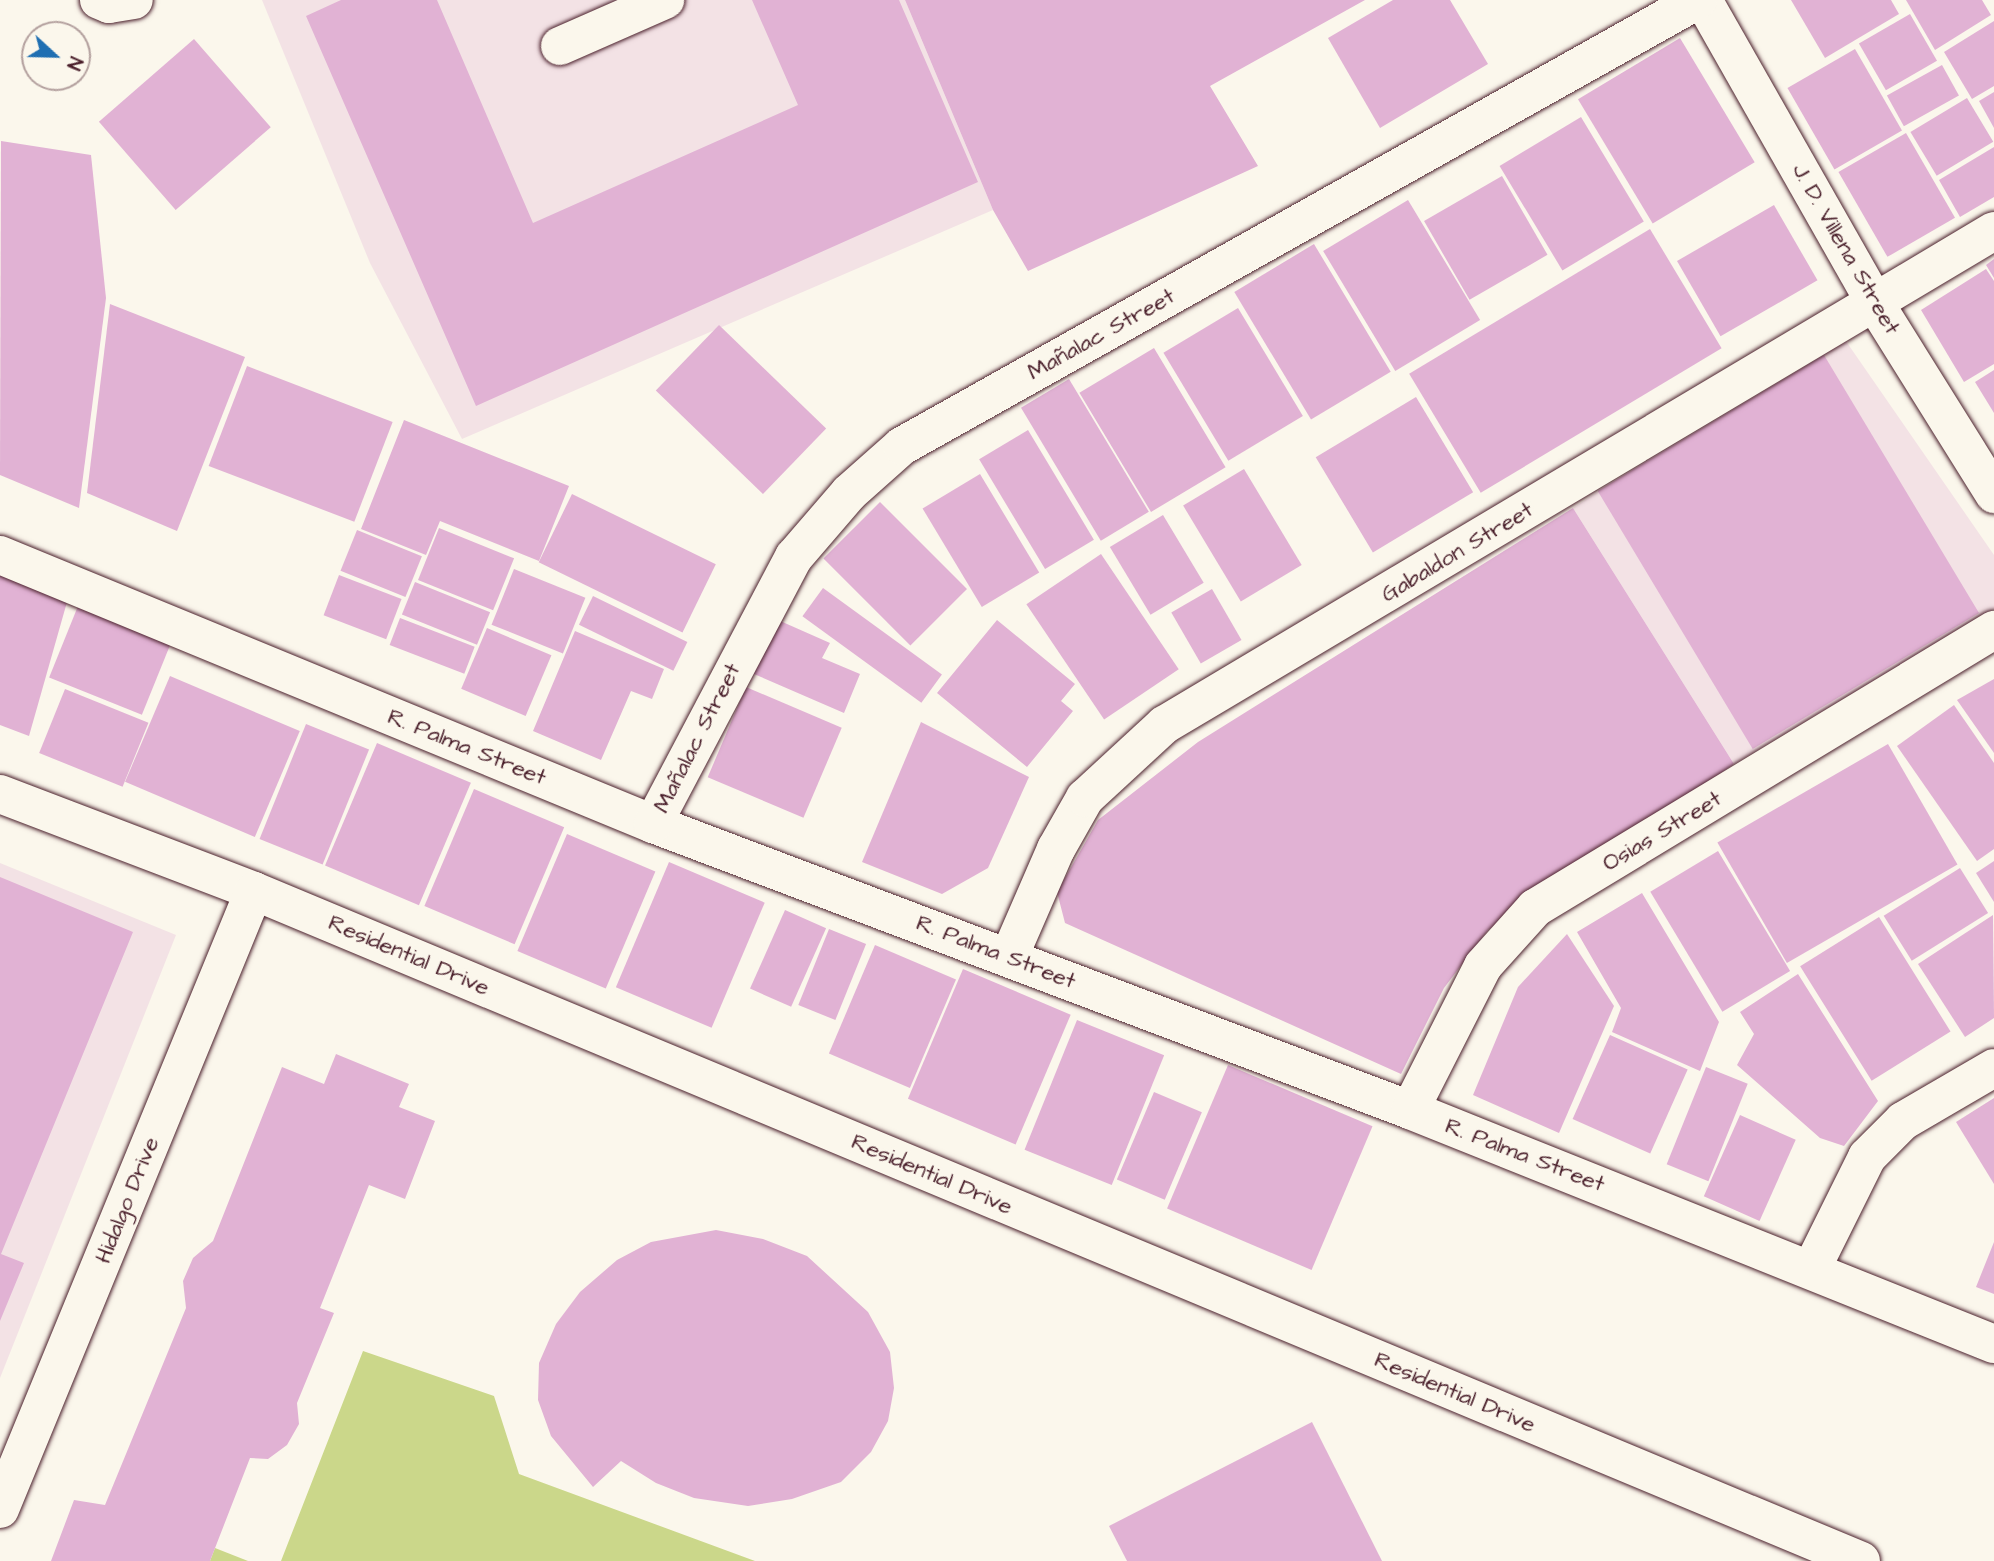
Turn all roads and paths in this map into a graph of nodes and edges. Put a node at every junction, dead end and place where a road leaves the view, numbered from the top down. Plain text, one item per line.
1 (664, 0) edge
2 (1701, 0) edge
3 (560, 46) dead end
4 (1994, 231) edge
5 (1876, 305) junction
6 (1994, 494) edge
7 (0, 555) edge
8 (1994, 630) edge
9 (0, 794) edge
10 (653, 824) junction
11 (254, 891) junction
12 (1009, 957) junction
13 (1994, 1068) edge
14 (1410, 1110) junction
15 (1812, 1268) junction
16 (1994, 1343) edge
17 (0, 1509) edge
18 (1861, 1561) edge

1 - 3 street
2 - 5 street, J. D. Villena Street
2 - 10 street, Mañalac Street
4 - 5 street, Gabaldon Street
5 - 6 street, J. D. Villena Street
5 - 12 street, Gabaldon Street
7 - 10 street, R. Palma Street
8 - 14 street, Osias Street
9 - 11 street, Residential Drive
10 - 12 street, R. Palma Street
11 - 17 street, Hidalgo Drive
11 - 18 street, Residential Drive
12 - 14 street, R. Palma Street
13 - 15 street
14 - 15 street, R. Palma Street
15 - 16 street, R. Palma Street

